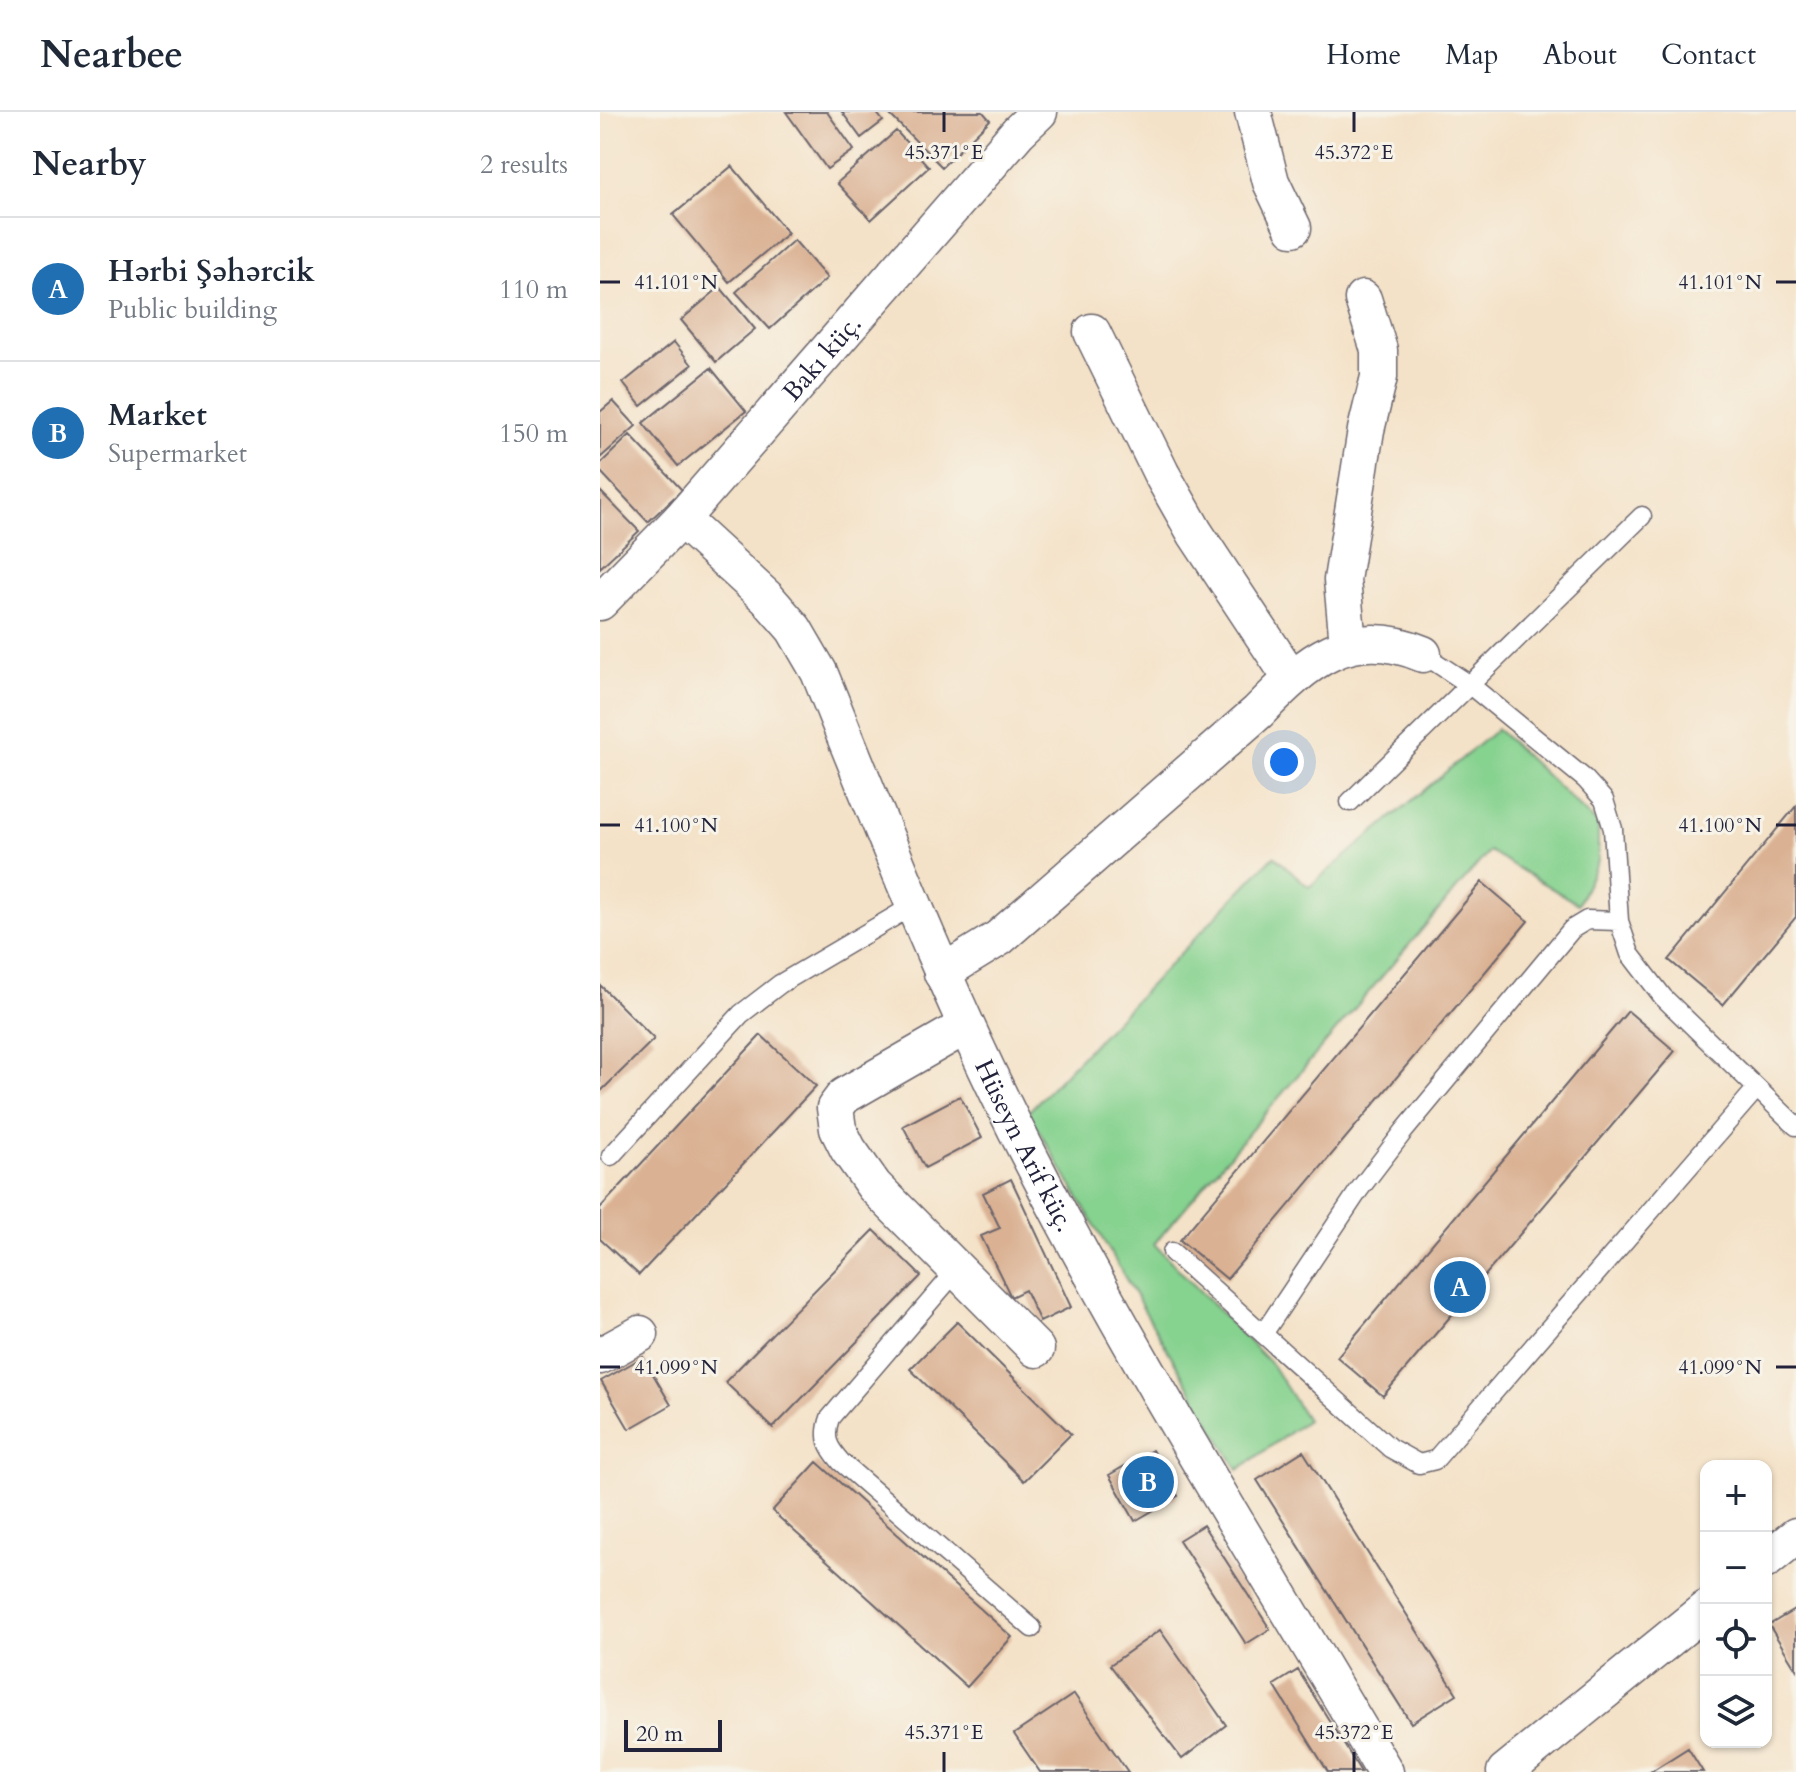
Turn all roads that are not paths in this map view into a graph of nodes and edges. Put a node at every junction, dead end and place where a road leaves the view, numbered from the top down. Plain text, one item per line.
1 (1039, 112) edge
2 (1253, 112) edge
3 (1293, 228) dead end
4 (1363, 299) dead end
5 (1092, 332) dead end
6 (1642, 516) dead end
7 (681, 519) junction
8 (600, 602) edge
9 (1348, 644) junction
10 (1423, 654) joint
11 (1291, 678) junction
12 (1470, 685) junction
13 (1350, 802) dead end
14 (914, 905) junction
15 (1619, 921) junction
16 (942, 973) junction
17 (966, 1026) junction
18 (1757, 1088) junction
19 (1796, 1126) edge
20 (611, 1156) dead end
21 (1172, 1252) dead end
22 (957, 1270) junction
23 (640, 1334) dead end
24 (1263, 1334) junction
25 (1036, 1349) dead end
26 (600, 1356) edge
27 (1796, 1536) edge
28 (1772, 1555) edge
29 (1700, 1614) edge
30 (1032, 1628) dead end
31 (1385, 1772) edge
32 (1505, 1772) edge

1 - 7 street, Bakı küç.
2 - 3 street
4 - 9 street
5 - 11 street
6 - 12 lane
7 - 8 street, Bakı küç.
7 - 14 street, Hüseyn Arif küç.
9 - 10 street
9 - 11 street
10 - 12 lane
11 - 16 street
12 - 13 lane
12 - 15 lane
14 - 16 street, Hüseyn Arif küç.
14 - 20 lane
15 - 18 lane
15 - 24 lane
16 - 17 street, Hüseyn Arif küç.
17 - 22 street
17 - 31 street, Hüseyn Arif küç.
18 - 19 lane
18 - 24 lane
21 - 24 lane
22 - 25 street
22 - 30 lane
23 - 26 street
27 - 28 street
29 - 32 street

